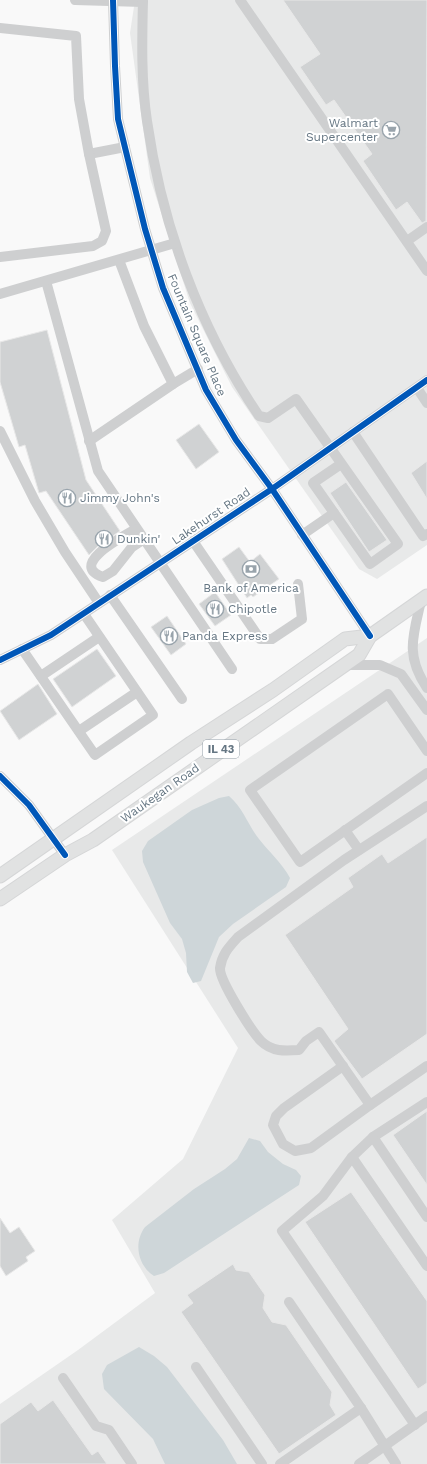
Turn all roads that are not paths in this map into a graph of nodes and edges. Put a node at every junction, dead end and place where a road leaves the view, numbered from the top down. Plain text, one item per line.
1 (75, 0) edge
2 (240, 0) edge
3 (113, 1) edge
4 (143, 1) edge
5 (0, 28) edge
6 (125, 147) junction
7 (89, 154) junction
8 (427, 227) edge
9 (407, 241) junction
10 (176, 243) junction
11 (152, 251) junction
12 (423, 257) edge
13 (0, 258) edge
14 (119, 260) junction
15 (427, 271) edge
16 (46, 281) junction
17 (0, 294) edge
18 (198, 369) junction
19 (427, 380) edge
20 (173, 384) junction
21 (416, 388) junction
22 (427, 403) edge
23 (0, 431) edge
24 (353, 432) junction
25 (90, 441) junction
26 (330, 448) junction
27 (341, 464) junction
28 (272, 489) junction
29 (334, 513) junction
30 (136, 529) junction
31 (302, 534) junction
32 (427, 534) edge
33 (144, 539) junction
34 (193, 541) junction
35 (160, 563) junction
36 (298, 584) dead end
37 (110, 596) junction
38 (424, 598) edge
39 (99, 603) junction
40 (84, 614) junction
41 (370, 636) junction
42 (99, 637) junction
43 (22, 649) junction
44 (0, 660) edge
45 (345, 665) junction
46 (232, 669) dead end
47 (41, 676) junction
48 (427, 688) edge
49 (137, 692) junction
50 (182, 699) dead end
51 (427, 710) edge
52 (79, 731) junction
53 (427, 751) edge
54 (427, 773) edge
55 (0, 776) edge
56 (427, 806) edge
57 (345, 830) junction
58 (54, 838) junction
59 (359, 850) junction
60 (65, 855) junction
61 (0, 876) edge
62 (0, 899) edge
63 (343, 1066) junction
64 (427, 1066) edge
65 (427, 1102) edge
66 (370, 1105) junction
67 (373, 1137) junction
68 (352, 1156) junction
69 (427, 1217) edge
70 (427, 1266) edge
71 (289, 1302) dead end
72 (196, 1367) dead end
73 (63, 1378) dead end
74 (361, 1408) junction
75 (427, 1416) edge
76 (415, 1425) junction
77 (384, 1446) junction
78 (132, 1464) edge
79 (262, 1464) edge
80 (280, 1464) edge
81 (359, 1464) edge
82 (396, 1464) edge

1 - 3 street
2 - 9 street
3 - 4 street
3 - 6 street, Fountain Square Place
4 - 10 street
5 - 7 street
6 - 7 street
6 - 11 street, Fountain Square Place
7 - 13 street
8 - 9 street
9 - 12 street
10 - 11 street
10 - 26 street
11 - 14 street
11 - 18 street, Fountain Square Place
12 - 15 street
14 - 16 street
14 - 20 street
16 - 17 street
16 - 25 street
18 - 20 street
18 - 28 street, Fountain Square Place
19 - 21 street, Lakehurst Road
20 - 25 street
21 - 22 street
21 - 24 street, Lakehurst Road
23 - 39 street
24 - 26 street, Lakehurst Road
24 - 32 street
25 - 30 street
26 - 27 street
26 - 28 street, Lakehurst Road
27 - 29 street
27 - 29 street
28 - 31 street, Fountain Square Place
28 - 34 street, Lakehurst Road
29 - 31 street
30 - 33 street
30 - 33 street
31 - 41 street, Fountain Square Place
33 - 35 street
34 - 35 street, Lakehurst Road
34 - 36 street
35 - 37 street, Lakehurst Road
35 - 46 street
37 - 39 street, Lakehurst Road
37 - 50 street
38 - 41 main road, Waukegan Road / IL 43
38 - 48 street
39 - 40 street, Lakehurst Road
40 - 42 street
40 - 43 street, Lakehurst Road
41 - 45 main road, Waukegan Road / IL 43
41 - 58 main road, Waukegan Road / IL 43
42 - 47 street
42 - 49 street
43 - 44 street, Lakehurst Road
43 - 47 street
45 - 51 street
45 - 60 main road, Waukegan Road / IL 43
47 - 52 street
49 - 52 street
49 - 52 street
53 - 57 street
54 - 57 street
55 - 58 street
56 - 59 street
57 - 59 street
58 - 60 street
58 - 61 main road, Waukegan Road / IL 43
59 - 63 street
60 - 62 main road, Waukegan Road / IL 43
63 - 66 street
63 - 66 street
64 - 66 street
65 - 67 street
67 - 68 street
67 - 69 street
68 - 70 street
68 - 76 street
71 - 74 street
72 - 79 street
73 - 78 street
74 - 77 street
74 - 80 street
75 - 76 street
76 - 77 street
77 - 81 street
77 - 82 street

